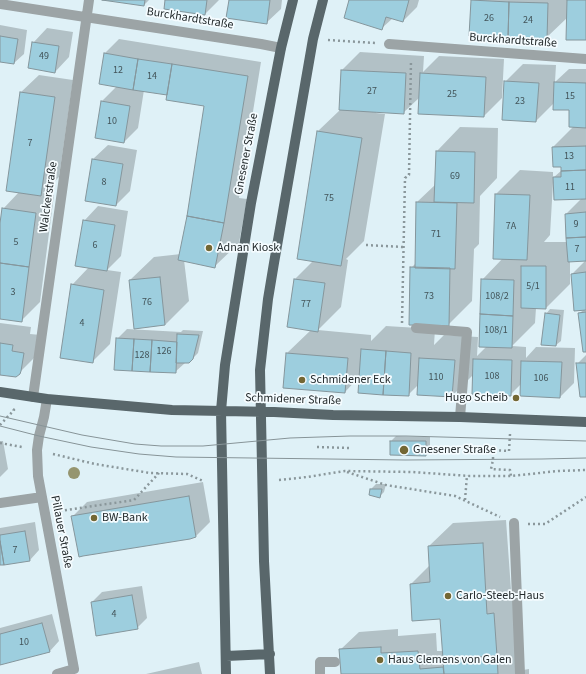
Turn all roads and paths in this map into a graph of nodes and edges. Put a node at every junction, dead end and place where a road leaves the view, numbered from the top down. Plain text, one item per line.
1 (90, 0) edge
2 (293, 0) edge
3 (323, 0) edge
4 (0, 4) edge
5 (87, 17) junction
6 (337, 41) dead end
7 (363, 42) dead end
8 (389, 44) dead end
9 (412, 46) junction
10 (281, 48) junction
11 (586, 59) edge
12 (366, 245) dead end
13 (403, 247) junction
14 (402, 328) dead end
15 (416, 328) dead end
16 (0, 392) edge
17 (33, 397) junction
18 (47, 399) junction
19 (7, 408) dead end
20 (221, 411) junction
21 (261, 412) junction
22 (460, 417) junction
23 (586, 422) edge
24 (0, 425) edge
25 (510, 431) dead end
26 (0, 443) edge
27 (318, 447) dead end
28 (349, 448) dead end
29 (37, 450) junction
30 (466, 450) dead end
31 (493, 450) junction
32 (586, 470) edge
33 (345, 471) junction
34 (159, 473) junction
35 (467, 475) junction
36 (511, 476) junction
37 (279, 480) dead end
38 (203, 481) dead end
39 (586, 496) edge
40 (42, 497) junction
41 (465, 500) junction
42 (0, 503) edge
43 (44, 513) junction
44 (514, 523) junction
45 (270, 654) junction
46 (226, 656) junction
47 (335, 662) dead end
48 (57, 674) edge
49 (226, 674) edge
50 (270, 674) edge
51 (320, 674) edge
52 (520, 674) edge

1 - 5 street, Walckerstraße
2 - 10 main road, Gnesener Straße
3 - 21 main road
4 - 5 street, Burckhardtstraße
5 - 10 street, Burckhardtstraße
5 - 17 street, Walckerstraße
6 - 7 path
8 - 9 street, Burckhardtstraße
9 - 11 street, Burckhardtstraße
9 - 13 path
10 - 20 main road, Gnesener Straße
12 - 13 path
13 - 14 path
15 - 22 street
16 - 17 main road, Schmidener Straße
17 - 18 main road, Schmidener Straße
18 - 20 main road, Schmidener Straße
18 - 29 street, Pillauer Straße
19 - 24 path
20 - 21 main road, Schmidener Straße
20 - 46 main road, Gnesener Straße
21 - 22 main road, Schmidener Straße
21 - 45 main road
22 - 23 main road, Schmidener Straße
25 - 31 path
26 - 29 path
27 - 28 path
29 - 34 path
29 - 40 street, Pillauer Straße
30 - 31 path
31 - 36 path
32 - 36 path
33 - 35 path
33 - 37 path
33 - 41 path
34 - 38 path
34 - 43 path
35 - 36 path
35 - 41 path
39 - 44 path
40 - 42 street
40 - 43 street, Pillauer Straße
41 - 44 path
43 - 48 street, Pillauer Straße
44 - 52 street
45 - 46 main road
45 - 50 main road
46 - 49 main road, Gnesener Straße
47 - 51 street

